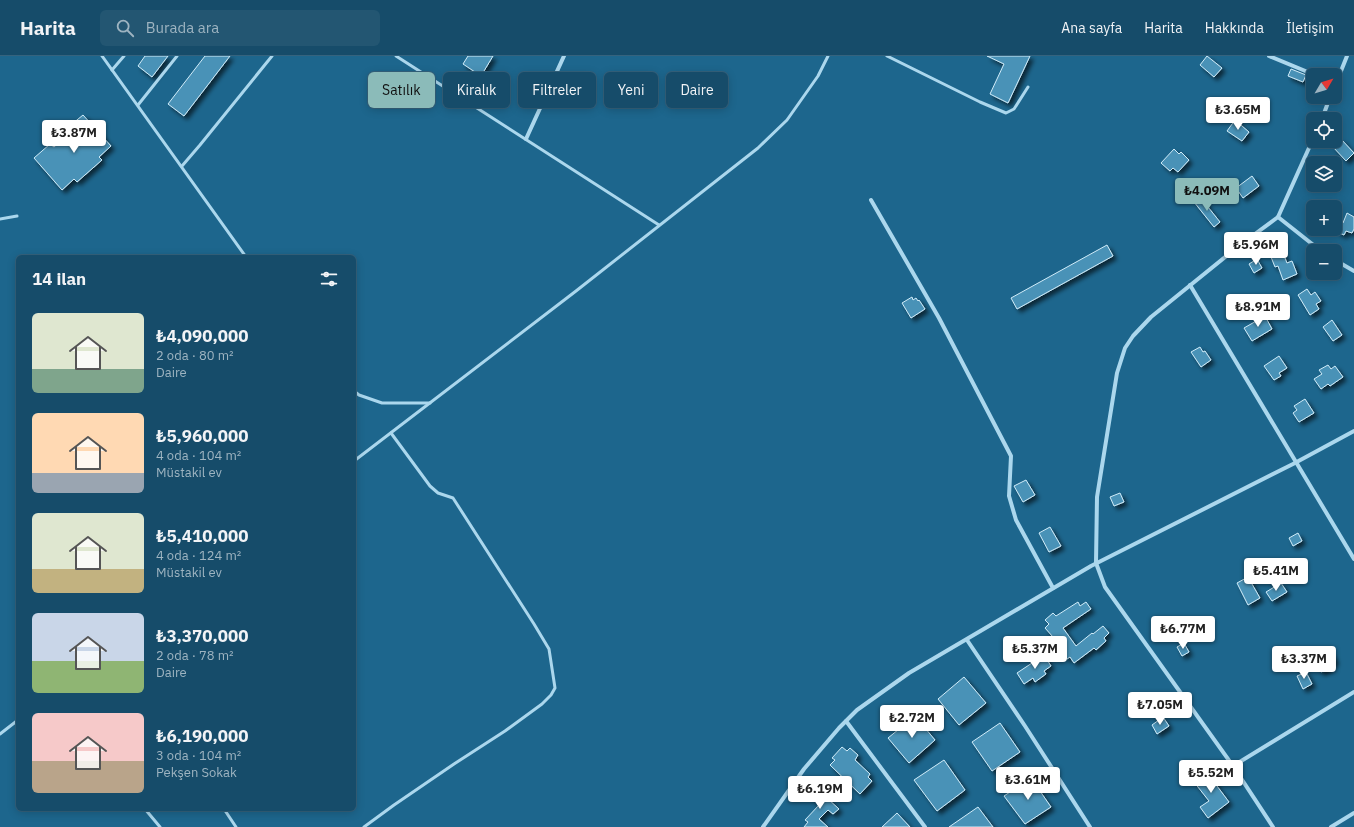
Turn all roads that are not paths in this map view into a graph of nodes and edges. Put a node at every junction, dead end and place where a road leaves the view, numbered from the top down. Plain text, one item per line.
1 (102, 56) edge
2 (124, 56) edge
3 (177, 56) edge
4 (272, 56) edge
5 (396, 56) edge
6 (564, 56) edge
7 (828, 56) edge
8 (887, 56) edge
9 (1269, 56) edge
10 (1347, 56) edge
11 (1342, 68) edge
12 (112, 70) junction
13 (1306, 71) edge
14 (1028, 87) dead end
15 (138, 105) junction
16 (526, 139) junction
17 (1309, 148) edge
18 (182, 166) junction
19 (871, 200) dead end
20 (17, 216) dead end
21 (1278, 217) junction
22 (0, 219) edge
23 (659, 225) junction
24 (1313, 244) edge
25 (245, 255) edge
26 (1342, 264) edge
27 (1354, 271) edge
28 (1190, 285) junction
29 (356, 392) edge
30 (430, 403) junction
31 (1354, 431) edge
32 (391, 433) junction
33 (356, 459) edge
34 (1296, 462) junction
35 (1354, 559) edge
36 (1096, 564) junction
37 (1053, 588) junction
38 (967, 640) junction
39 (1354, 692) edge
40 (846, 721) junction
41 (16, 722) edge
42 (0, 734) edge
43 (1233, 766) junction
44 (147, 811) edge
45 (225, 811) edge
46 (1354, 813) edge
47 (160, 827) edge
48 (236, 827) edge
49 (364, 827) edge
50 (763, 827) edge
51 (925, 827) edge
52 (1090, 827) edge
53 (1273, 827) edge
54 (1330, 827) edge

1 - 12 lane
2 - 12 lane
3 - 15 lane
4 - 18 lane
5 - 16 lane
6 - 16 street
7 - 23 lane
8 - 14 lane
9 - 13 street
10 - 11 street
12 - 15 lane
15 - 18 lane
16 - 23 lane
17 - 21 street
18 - 25 lane
19 - 37 street
20 - 22 lane
21 - 24 street
21 - 28 street
23 - 30 lane
26 - 27 street
28 - 34 street
28 - 36 street
29 - 30 lane
30 - 32 lane
31 - 34 street
32 - 33 lane
32 - 49 lane
34 - 35 street
34 - 36 street
36 - 37 street
36 - 43 street
37 - 38 street
38 - 40 street
38 - 52 street
39 - 43 street
40 - 50 street
40 - 51 street
41 - 42 lane
43 - 53 street
44 - 47 lane
45 - 48 lane
46 - 54 street

